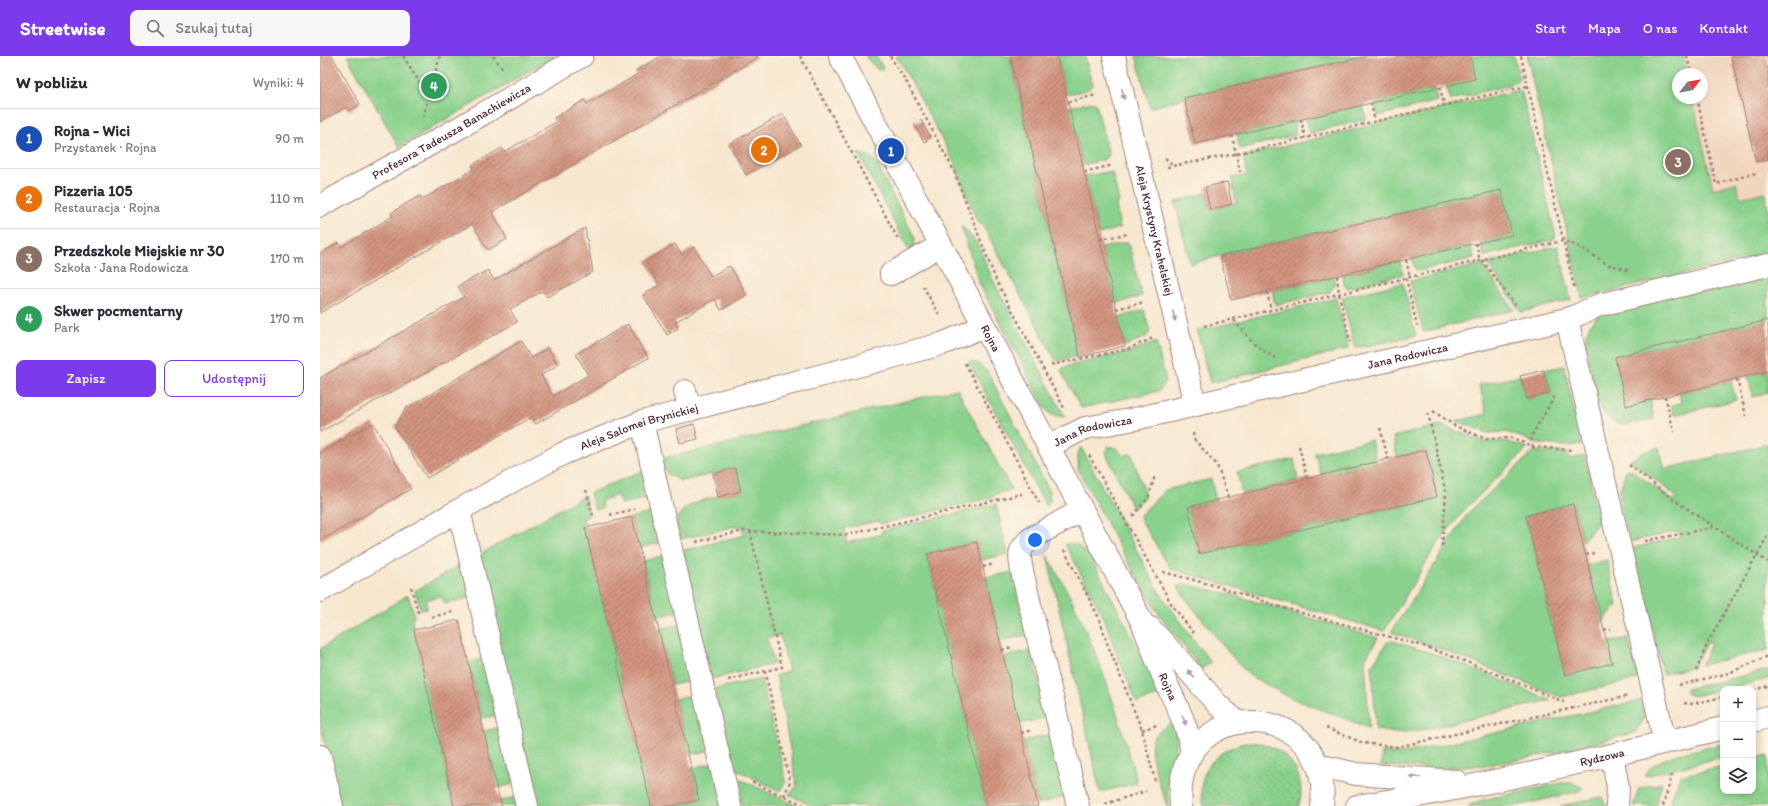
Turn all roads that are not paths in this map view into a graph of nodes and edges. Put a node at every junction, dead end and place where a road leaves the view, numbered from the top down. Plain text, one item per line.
1 (582, 56) edge
2 (840, 56) edge
3 (1114, 56) edge
4 (320, 206) edge
5 (941, 245) junction
6 (1768, 265) edge
7 (891, 274) dead end
8 (1573, 316) junction
9 (984, 326) junction
10 (1195, 405) junction
11 (642, 422) junction
12 (1049, 446) junction
13 (459, 510) junction
14 (1082, 510) junction
15 (320, 591) edge
16 (1141, 620) junction
17 (1768, 717) edge
18 (1756, 720) edge
19 (1237, 722) junction
20 (1720, 729) edge
21 (1665, 742) junction
22 (1192, 753) junction
23 (320, 756) edge
24 (1612, 756) junction
25 (1318, 765) junction
26 (1481, 783) junction
27 (332, 806) edge
28 (527, 806) edge
29 (730, 806) edge
30 (1078, 806) edge
31 (1181, 806) edge
32 (1322, 806) edge
33 (1357, 806) edge
34 (1617, 806) edge

1 - 4 street, Profesora Tadeusza Banachiewicza
2 - 5 street, Rojna
3 -> 10 street, Aleja Krystyny Krahelskiej
5 - 7 street
5 - 9 street, Rojna
6 - 8 street, Jana Rodowicza
8 - 10 street, Jana Rodowicza
8 - 21 street
9 - 11 street, Aleja Salomei Brynickiej
9 - 12 street, Rojna
10 - 12 street, Jana Rodowicza
11 - 13 street, Aleja Salomei Brynickiej
11 - 29 street
12 - 14 street, Rojna
13 - 15 street, Aleja Salomei Brynickiej
13 - 28 street
14 - 16 street, Rojna
14 - 30 street
19 -> 16 street, Rojna
16 -> 22 street, Rojna
17 - 18 street
19 - 22 street
19 - 25 street
20 - 21 street, Rydzowa
21 - 24 street, Rydzowa
22 - 31 street
23 - 27 street
24 - 26 street, Rydzowa
24 - 34 street
26 -> 25 street, Rydzowa
25 - 32 street
26 - 33 street, Rydzowa

